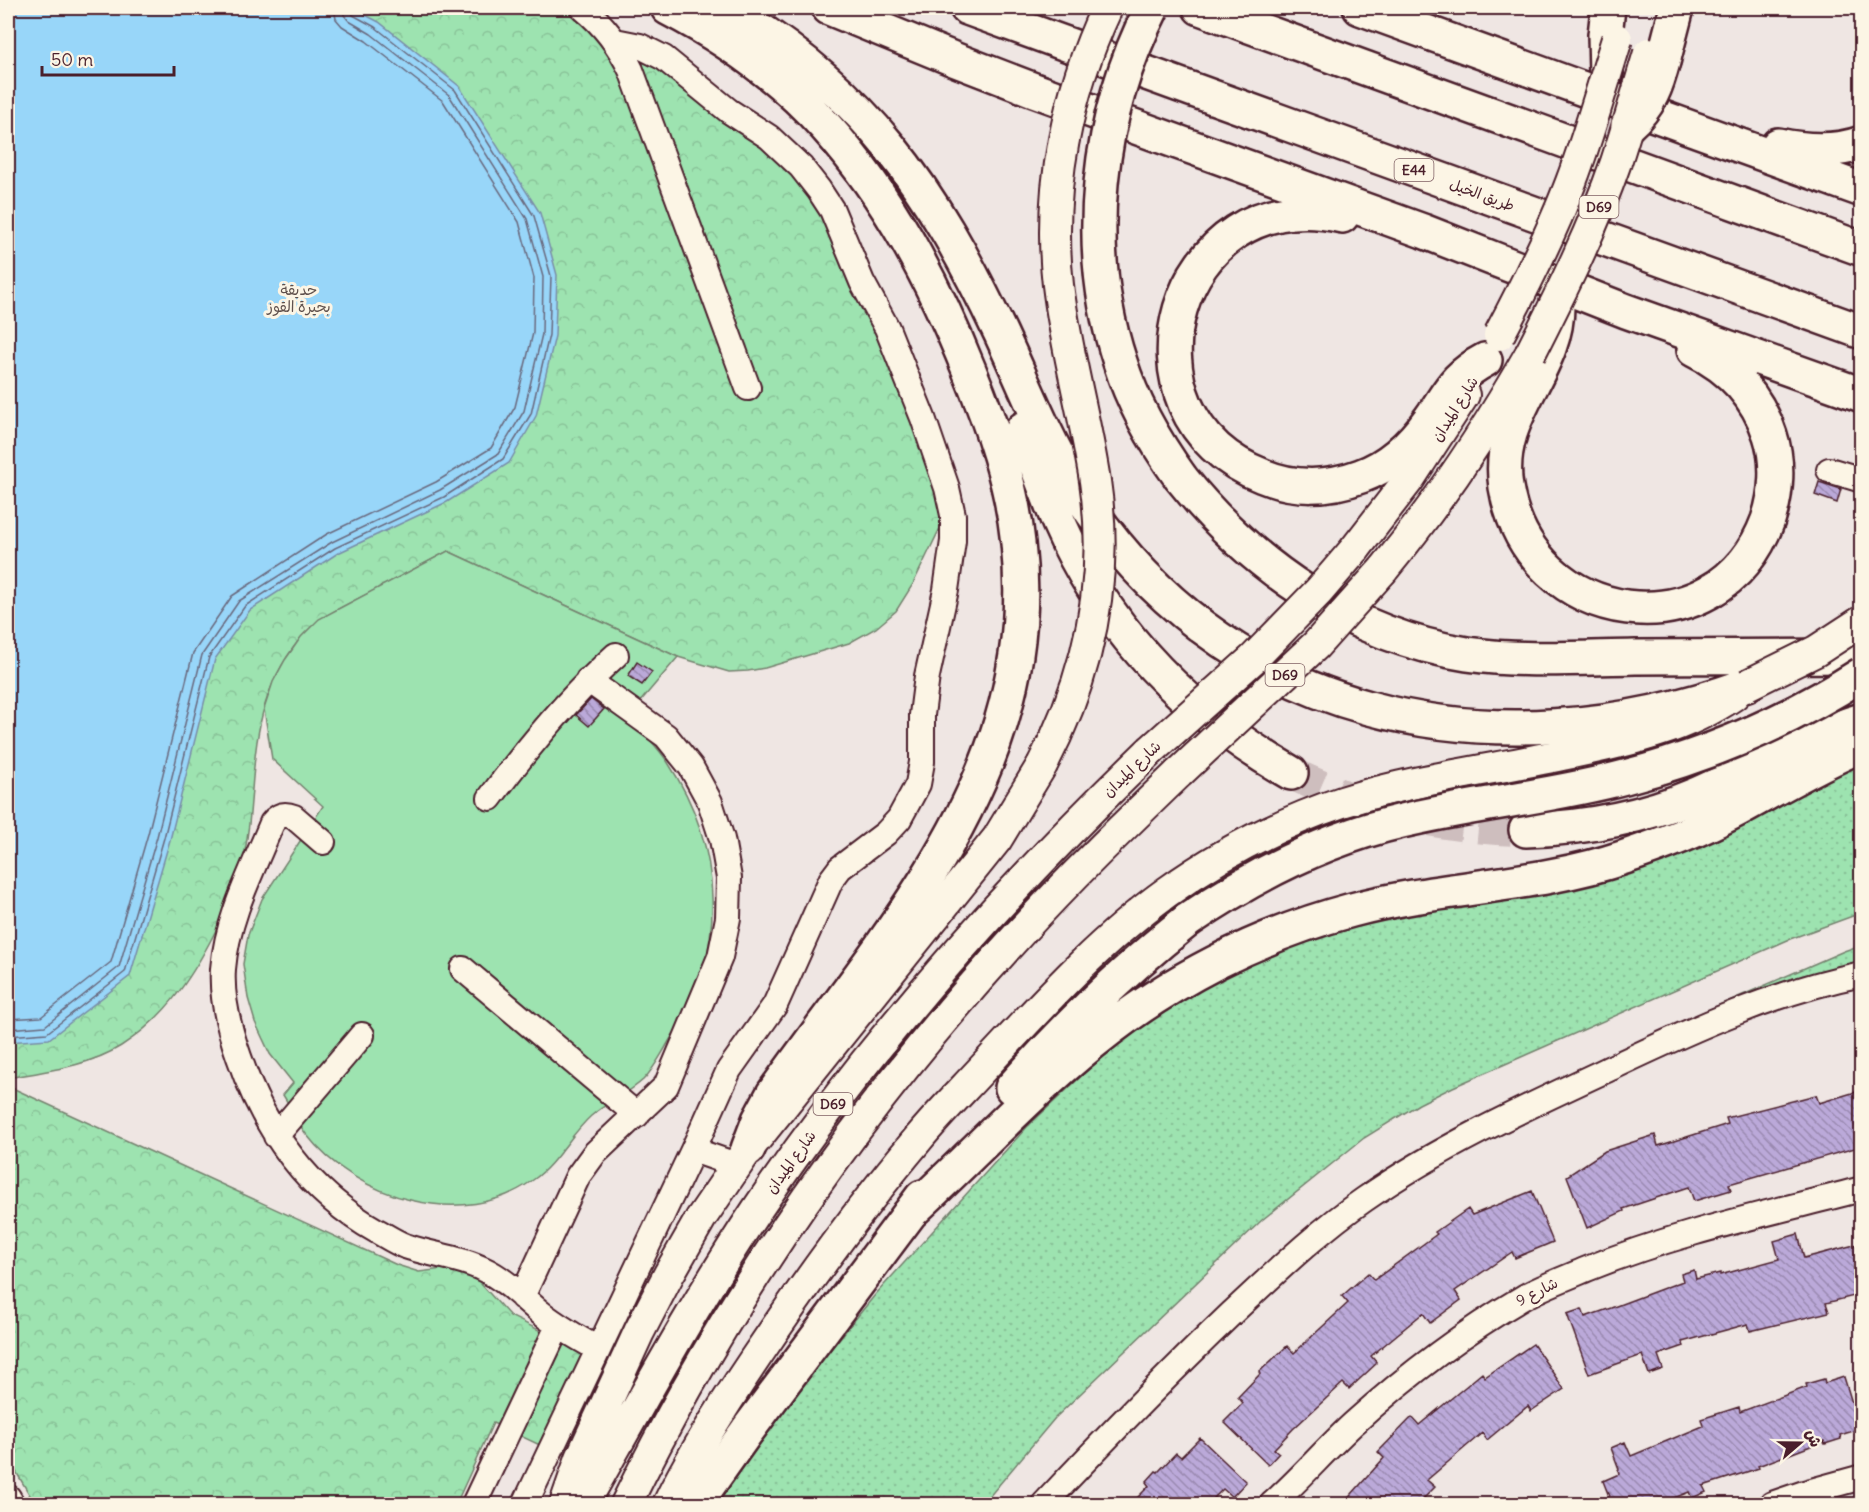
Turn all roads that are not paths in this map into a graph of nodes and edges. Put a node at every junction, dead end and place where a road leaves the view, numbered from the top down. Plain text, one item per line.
1 (583, 8) edge
2 (668, 8) edge
3 (725, 8) edge
4 (829, 8) edge
5 (967, 8) edge
6 (1107, 8) edge
7 (1152, 8) edge
8 (1200, 8) edge
9 (1360, 8) edge
10 (1412, 8) edge
11 (1624, 8) edge
12 (1660, 8) edge
13 (1677, 8) edge
14 (1610, 27) edge
15 (615, 41) junction
16 (1656, 55) junction
17 (1606, 75) joint
18 (1562, 81) junction
19 (1666, 119) junction
20 (1628, 125) joint
21 (1862, 143) edge
22 (1862, 190) edge
23 (1423, 231) junction
24 (951, 236) junction
25 (1862, 249) edge
26 (1557, 302) joint
27 (1626, 311) junction
28 (1862, 332) edge
29 (1492, 348) junction
30 (1537, 358) junction
31 (748, 388) dead end
32 (1862, 395) edge
33 (1830, 470) dead end
34 (1862, 480) edge
35 (1862, 621) edge
36 (615, 655) dead end
37 (1862, 656) edge
38 (1862, 674) edge
39 (588, 680) junction
40 (1747, 685) junction
41 (1862, 720) edge
42 (1862, 745) edge
43 (1291, 773) tunnel mouth
44 (490, 798) dead end
45 (1526, 830) tunnel mouth
46 (323, 842) dead end
47 (463, 969) dead end
48 (1862, 974) edge
49 (362, 1035) dead end
50 (637, 1115) junction
51 (276, 1136) junction
52 (693, 1150) junction
53 (742, 1157) junction
54 (1862, 1189) edge
55 (909, 1215) junction
56 (657, 1226) junction
57 (669, 1274) junction
58 (522, 1297) junction
59 (558, 1326) junction
60 (598, 1349) junction
61 (1862, 1478) edge
62 (8, 1497) edge
63 (12, 1504) edge
64 (474, 1504) edge
65 (525, 1504) edge
66 (564, 1504) edge
67 (581, 1504) edge
68 (626, 1504) edge
69 (668, 1504) edge
70 (694, 1504) edge
71 (1044, 1504) edge
72 (1272, 1504) edge
73 (1772, 1504) edge

1 - 15 street
2 - 53 highway
3 - 24 highway
4 - 23 highway
5 - 28 highway, طريق الخيل / E44
6 - 53 main road, bridge
7 - 37 highway, bridge
8 - 25 highway
9 - 18 highway
10 - 18 highway
11 - 14 main road
12 - 16 main road
13 - 16 highway
14 - 17 highway
15 - 31 street
15 - 52 street
16 - 20 highway, bridge
17 - 29 main road, شارع الميدان / D69, bridge
18 - 19 highway
19 - 21 highway
19 - 22 highway
20 - 26 main road, D69, bridge
23 - 27 highway
23 - 29 highway
24 - 40 highway
24 - 43 highway
26 - 30 highway
27 - 30 highway
27 - 32 highway
29 - 67 main road, شارع الميدان / D69, bridge
30 - 68 main road, D69, bridge
33 - 34 street
35 - 40 main road, bridge
36 - 39 street
38 - 55 highway, bridge
39 - 44 street
39 - 50 street
40 - 69 main road
41 - 45 highway
42 - 55 highway
46 - 51 street
47 - 50 street
48 - 71 street
49 - 51 street
50 - 58 street
51 - 58 street
52 - 53 street
52 - 56 street
53 - 57 main road
54 - 72 street, شارع 9
55 - 70 highway
56 - 57 street
56 - 60 street
57 - 66 main road
58 - 59 street
59 - 60 street
59 - 64 street
60 - 65 street
61 - 73 street
62 - 63 street

